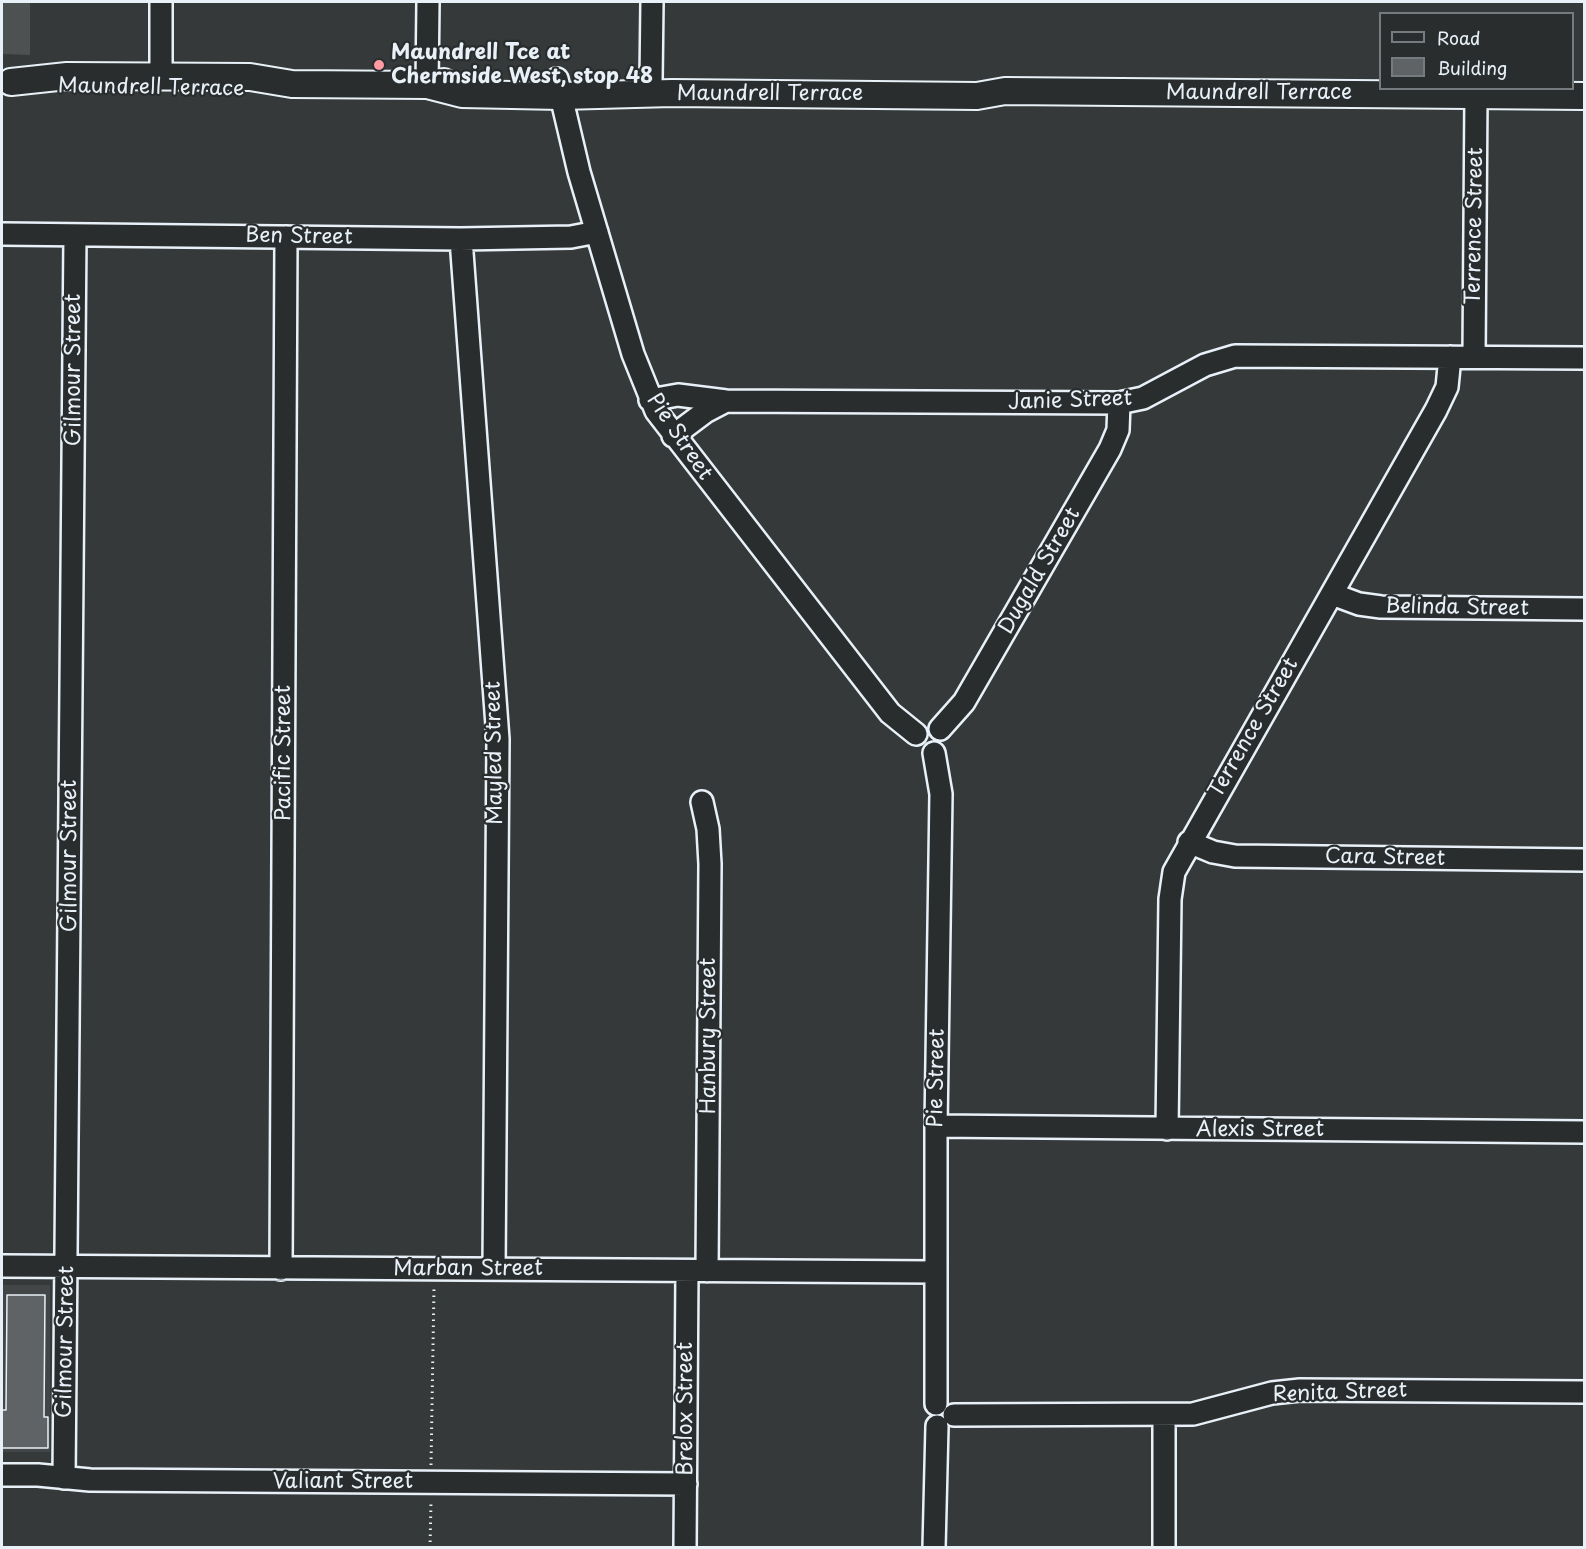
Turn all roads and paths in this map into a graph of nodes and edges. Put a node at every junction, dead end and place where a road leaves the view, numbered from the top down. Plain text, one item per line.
1 (162, 2) edge
2 (428, 2) edge
3 (652, 2) edge
4 (161, 77) junction
5 (651, 81) junction
6 (6, 82) edge
7 (292, 84) junction
8 (427, 85) junction
9 (559, 87) junction
10 (1005, 91) junction
11 (1476, 95) junction
12 (1584, 96) edge
13 (597, 232) junction
14 (2, 234) edge
15 (75, 235) junction
16 (286, 237) junction
17 (461, 239) junction
18 (1450, 357) junction
19 (1474, 357) junction
20 (1584, 358) edge
21 (650, 400) junction
22 (726, 401) junction
23 (1119, 403) junction
24 (674, 436) junction
25 (1332, 594) junction
26 (1584, 609) edge
27 (940, 729) junction
28 (916, 734) junction
29 (934, 753) junction
30 (702, 802) dead end
31 (1189, 842) junction
32 (1584, 860) edge
33 (936, 1126) junction
34 (1167, 1129) junction
35 (1584, 1132) edge
36 (2, 1266) edge
37 (66, 1267) junction
38 (281, 1269) junction
39 (435, 1269) junction
40 (494, 1269) junction
41 (697, 1271) junction
42 (935, 1272) junction
43 (1584, 1392) edge
44 (942, 1415) junction
45 (1164, 1416) junction
46 (431, 1472) dead end
47 (2, 1475) edge
48 (64, 1478) junction
49 (686, 1484) junction
50 (431, 1492) dead end
51 (430, 1548) edge
52 (685, 1548) edge
53 (934, 1548) edge
54 (1164, 1548) edge

1 - 4 street
2 - 8 street
3 - 5 street
4 - 6 main road, Maundrell Terrace
4 - 7 main road, Maundrell Terrace
5 - 9 main road, Maundrell Terrace
5 - 10 main road, Maundrell Terrace
6 - 7 main road, Maundrell Terrace
7 - 8 main road, Maundrell Terrace
8 - 9 main road, Maundrell Terrace
9 - 10 main road, Maundrell Terrace
9 - 13 street, Pie Street
10 - 11 main road, Maundrell Terrace
11 - 12 main road, Maundrell Terrace
11 - 19 street, Terrence Street
13 - 17 street, Ben Street
13 - 21 street, Pie Street
14 - 15 street, Ben Street
15 - 16 street, Ben Street
15 - 37 street, Gilmour Street
16 - 17 street, Ben Street
16 - 38 street, Pacific Street
17 - 40 street, Mayled Street
18 - 19 street, Janie Street
18 - 23 street, Janie Street
18 - 25 street, Terrence Street
19 - 20 street, Janie Street
21 - 22 street, Janie Street
21 - 24 street, Pie Street
22 - 23 street, Janie Street
22 - 24 street
23 - 27 street, Dugald Street
24 - 28 street, Pie Street
25 - 26 street, Belinda Street
25 - 31 street, Terrence Street
27 - 28 street
27 - 29 street
28 - 29 street
29 - 33 street, Pie Street
30 - 41 street, Hanbury Street
31 - 32 street, Cara Street
31 - 34 street, Terrence Street
33 - 34 street, Alexis Street
33 - 42 street, Pie Street
34 - 35 street, Alexis Street
36 - 37 street, Marban Street
37 - 38 street, Marban Street
37 - 48 street, Gilmour Street
38 - 39 street, Marban Street
39 - 40 street, Marban Street
39 - 46 path
40 - 41 street, Marban Street
41 - 42 street, Marban Street
41 - 49 street, Brelox Street
42 - 44 street, Pie Street
43 - 45 street, Renita Street
44 - 45 street, Renita Street
44 - 53 street, Pie Street
45 - 54 street
47 - 48 street, Valiant Street
48 - 49 street, Valiant Street
49 - 52 street, Brelox Street
50 - 51 path

